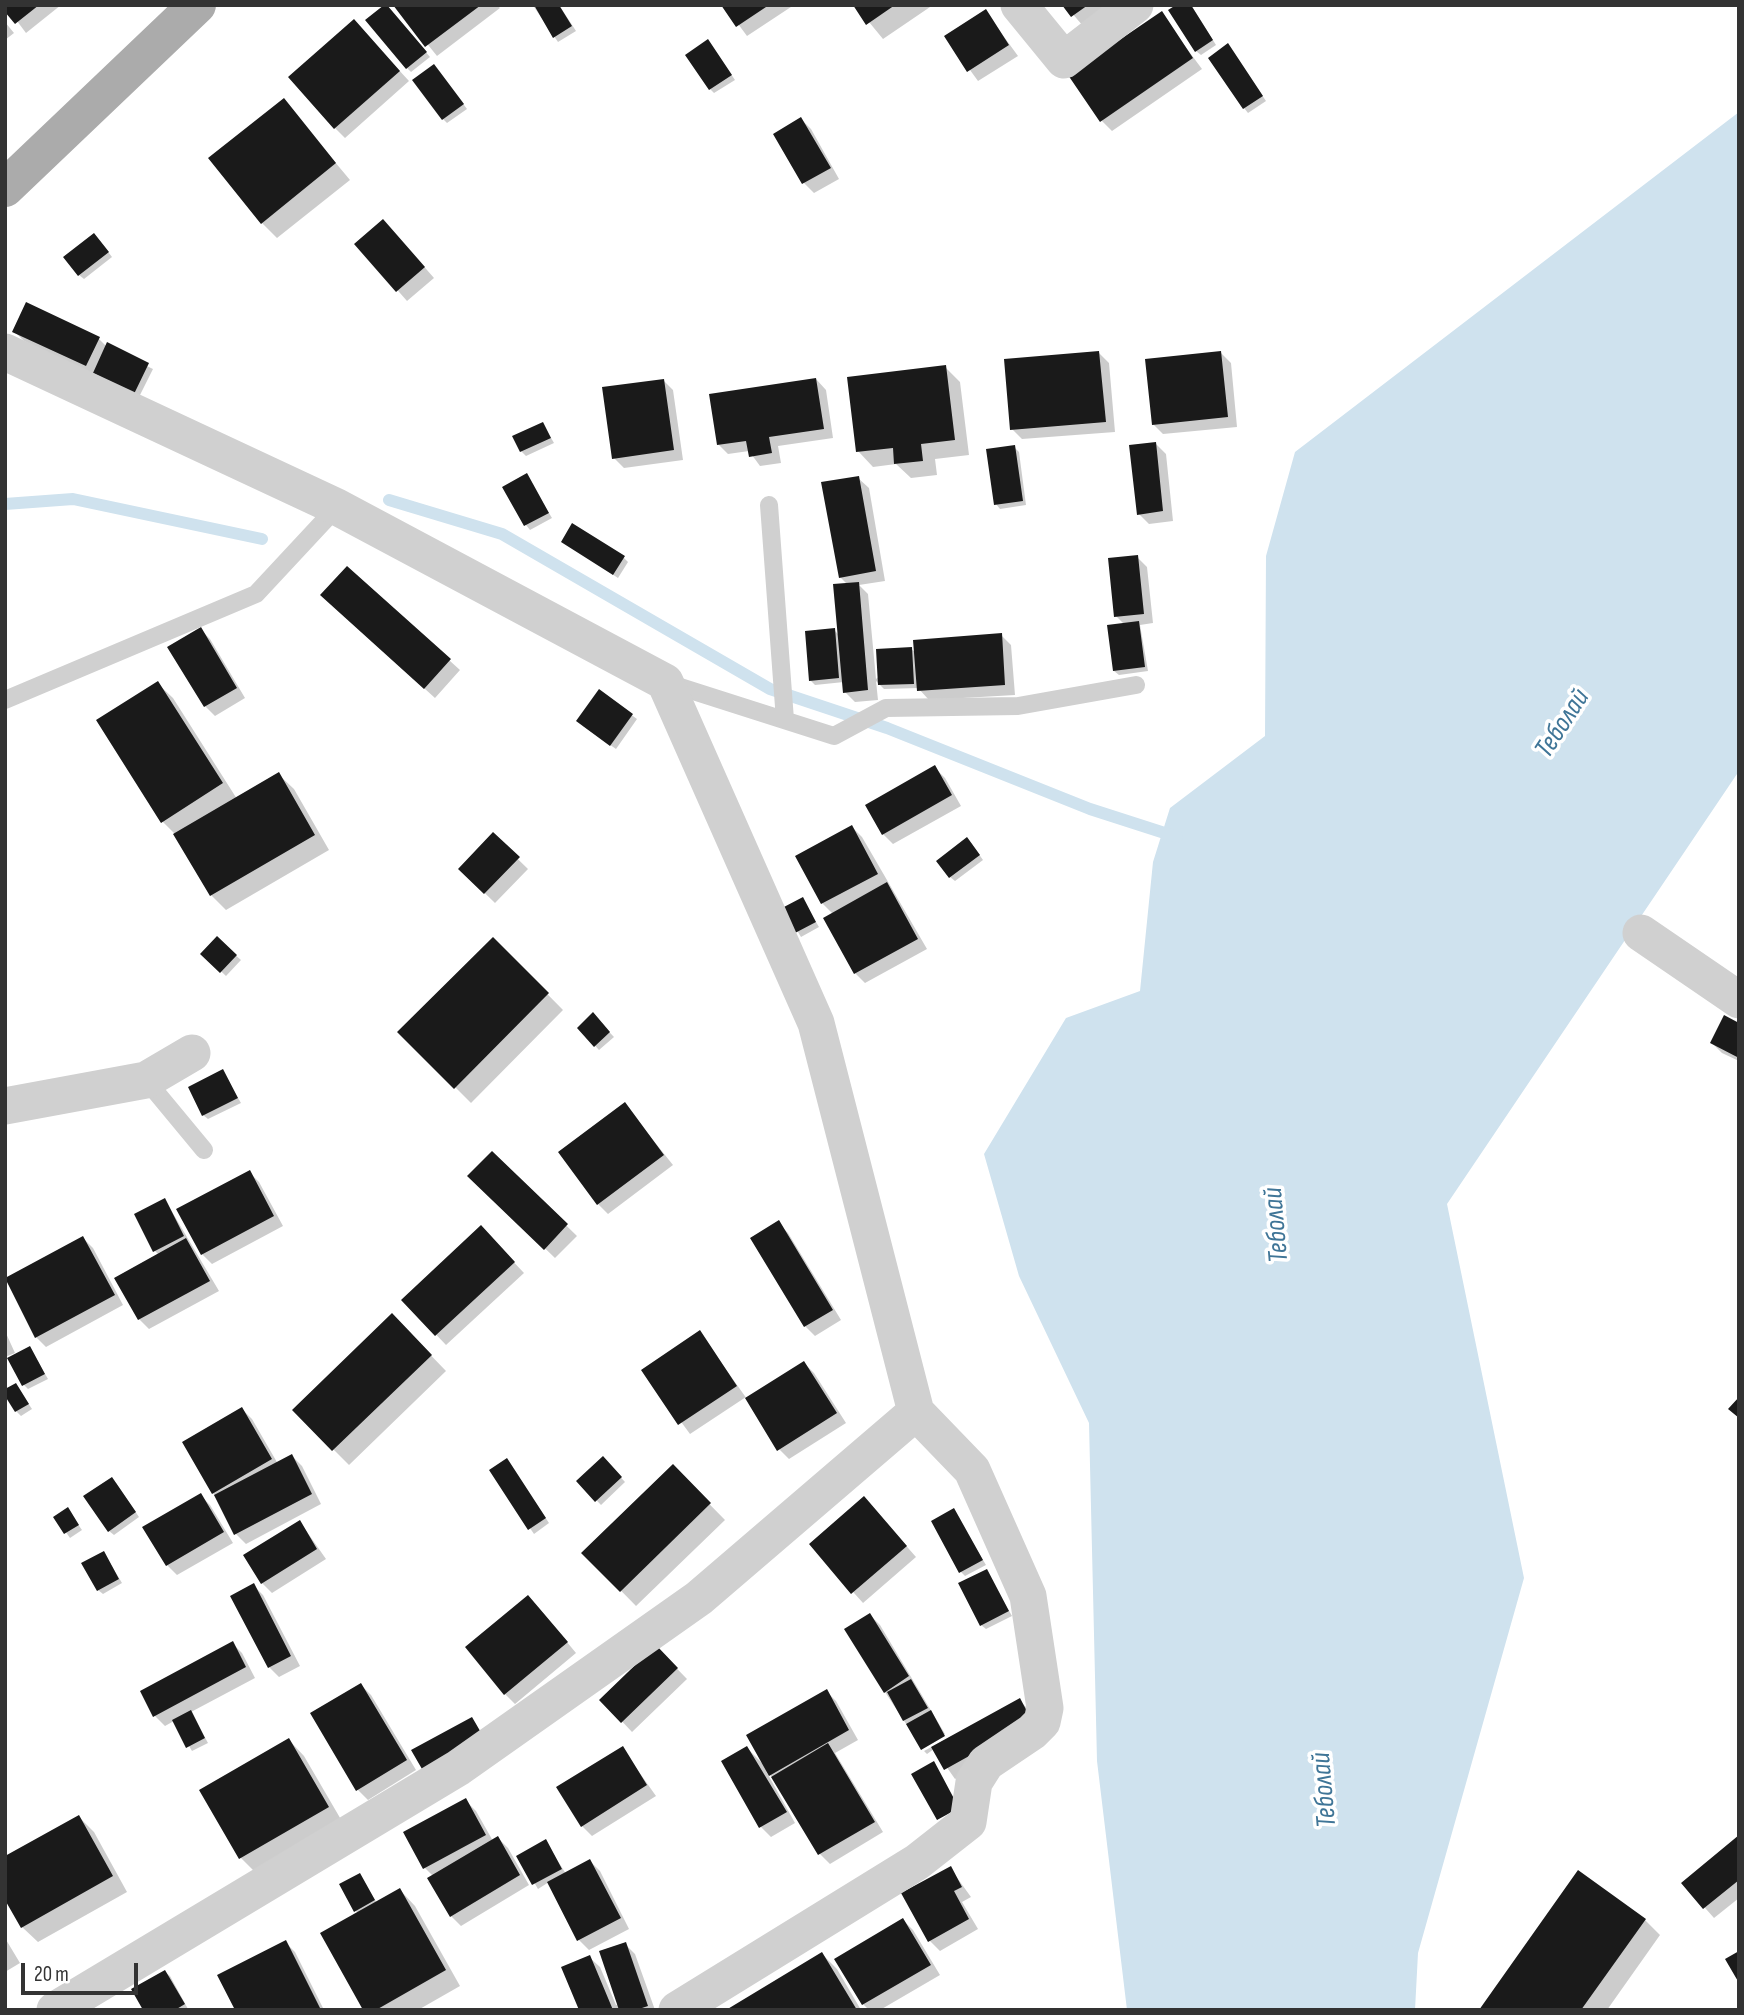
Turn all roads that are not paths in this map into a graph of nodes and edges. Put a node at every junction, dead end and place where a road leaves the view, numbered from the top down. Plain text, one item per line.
1 (197, 5) edge
2 (1019, 5) edge
3 (1135, 5) edge
4 (5, 188) edge
5 (5, 352) edge
6 (769, 505) dead end
7 (337, 508) junction
8 (664, 682) junction
9 (1136, 685) dead end
10 (5, 700) edge
11 (784, 713) junction
12 (1641, 933) dead end
13 (1739, 1000) edge
14 (192, 1053) dead end
15 (146, 1080) junction
16 (5, 1106) edge
17 (204, 1150) dead end
18 (916, 1412) junction
19 (55, 2010) edge
20 (677, 2010) edge

1 - 4 main road
2 - 3 street
5 - 7 street
6 - 11 lane
7 - 8 street
7 - 10 lane
8 - 11 lane
8 - 18 street
9 - 11 lane
12 - 13 street
14 - 15 street
15 - 16 street
15 - 17 lane
18 - 19 street
18 - 20 street

